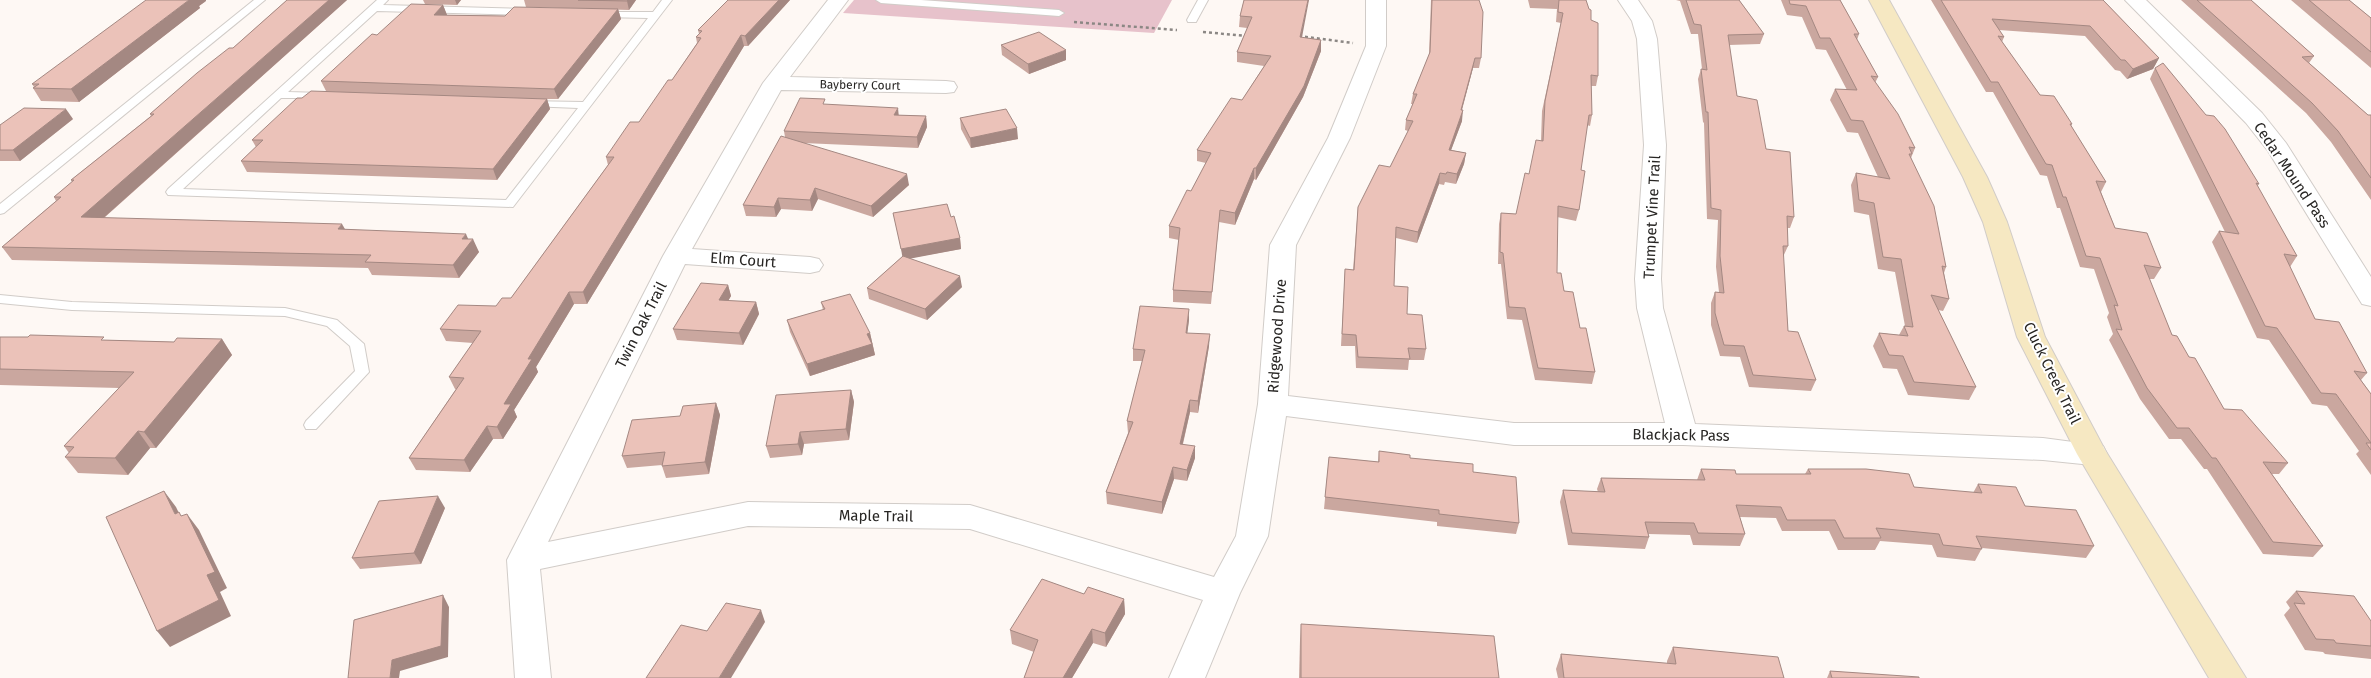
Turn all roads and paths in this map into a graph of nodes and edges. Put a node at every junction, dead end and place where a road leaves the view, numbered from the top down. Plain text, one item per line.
1 (260, 0) edge
2 (383, 0) edge
3 (667, 0) edge
4 (838, 0) edge
5 (881, 0) edge
6 (1203, 0) edge
7 (1376, 0) edge
8 (1628, 0) edge
9 (1879, 0) edge
10 (2135, 0) edge
11 (374, 8) junction
12 (539, 12) edge
13 (587, 13) edge
14 (1059, 13) dead end
15 (655, 15) junction
16 (1192, 20) dead end
17 (1072, 22) dead end
18 (1181, 30) dead end
19 (1198, 32) dead end
20 (1254, 36) edge
21 (1294, 37) edge
22 (1376, 46) junction
23 (774, 83) junction
24 (946, 87) dead end
25 (279, 95) junction
26 (338, 97) edge
27 (516, 102) edge
28 (586, 105) junction
29 (0, 210) edge
30 (676, 256) junction
31 (810, 264) dead end
32 (2371, 298) edge
33 (0, 299) edge
34 (1273, 404) junction
35 (311, 425) dead end
36 (1683, 434) junction
37 (2092, 454) junction
38 (523, 560) junction
39 (1223, 593) junction
40 (533, 678) edge
41 (1187, 678) edge
42 (2228, 678) edge

1 - 29 lane
2 - 11 lane
3 - 15 lane
4 - 23 street, Twin Oak Trail
5 - 14 lane
6 - 16 lane
7 - 22 street, Ridgewood Drive
8 - 36 street, Trumpet Vine Trail
9 - 37 street, Cluck Creek Trail
10 - 32 street, Cedar Mound Pass
11 - 12 lane
11 - 25 lane
13 - 15 lane
15 - 28 lane
17 - 18 path
19 - 20 path
21 - 22 path
22 - 34 street, Ridgewood Drive
23 - 24 street, Bayberry Court
23 - 30 street, Twin Oak Trail
25 - 26 lane
25 - 28 lane
27 - 28 lane
30 - 31 street, Elm Court
30 - 38 street, Twin Oak Trail
33 - 35 lane
34 - 36 street, Blackjack Pass
34 - 39 street, Ridgewood Drive
36 - 37 street, Blackjack Pass
37 - 42 street, Cluck Creek Trail
38 - 39 street, Maple Trail
38 - 40 street
39 - 41 street, Ridgewood Drive

